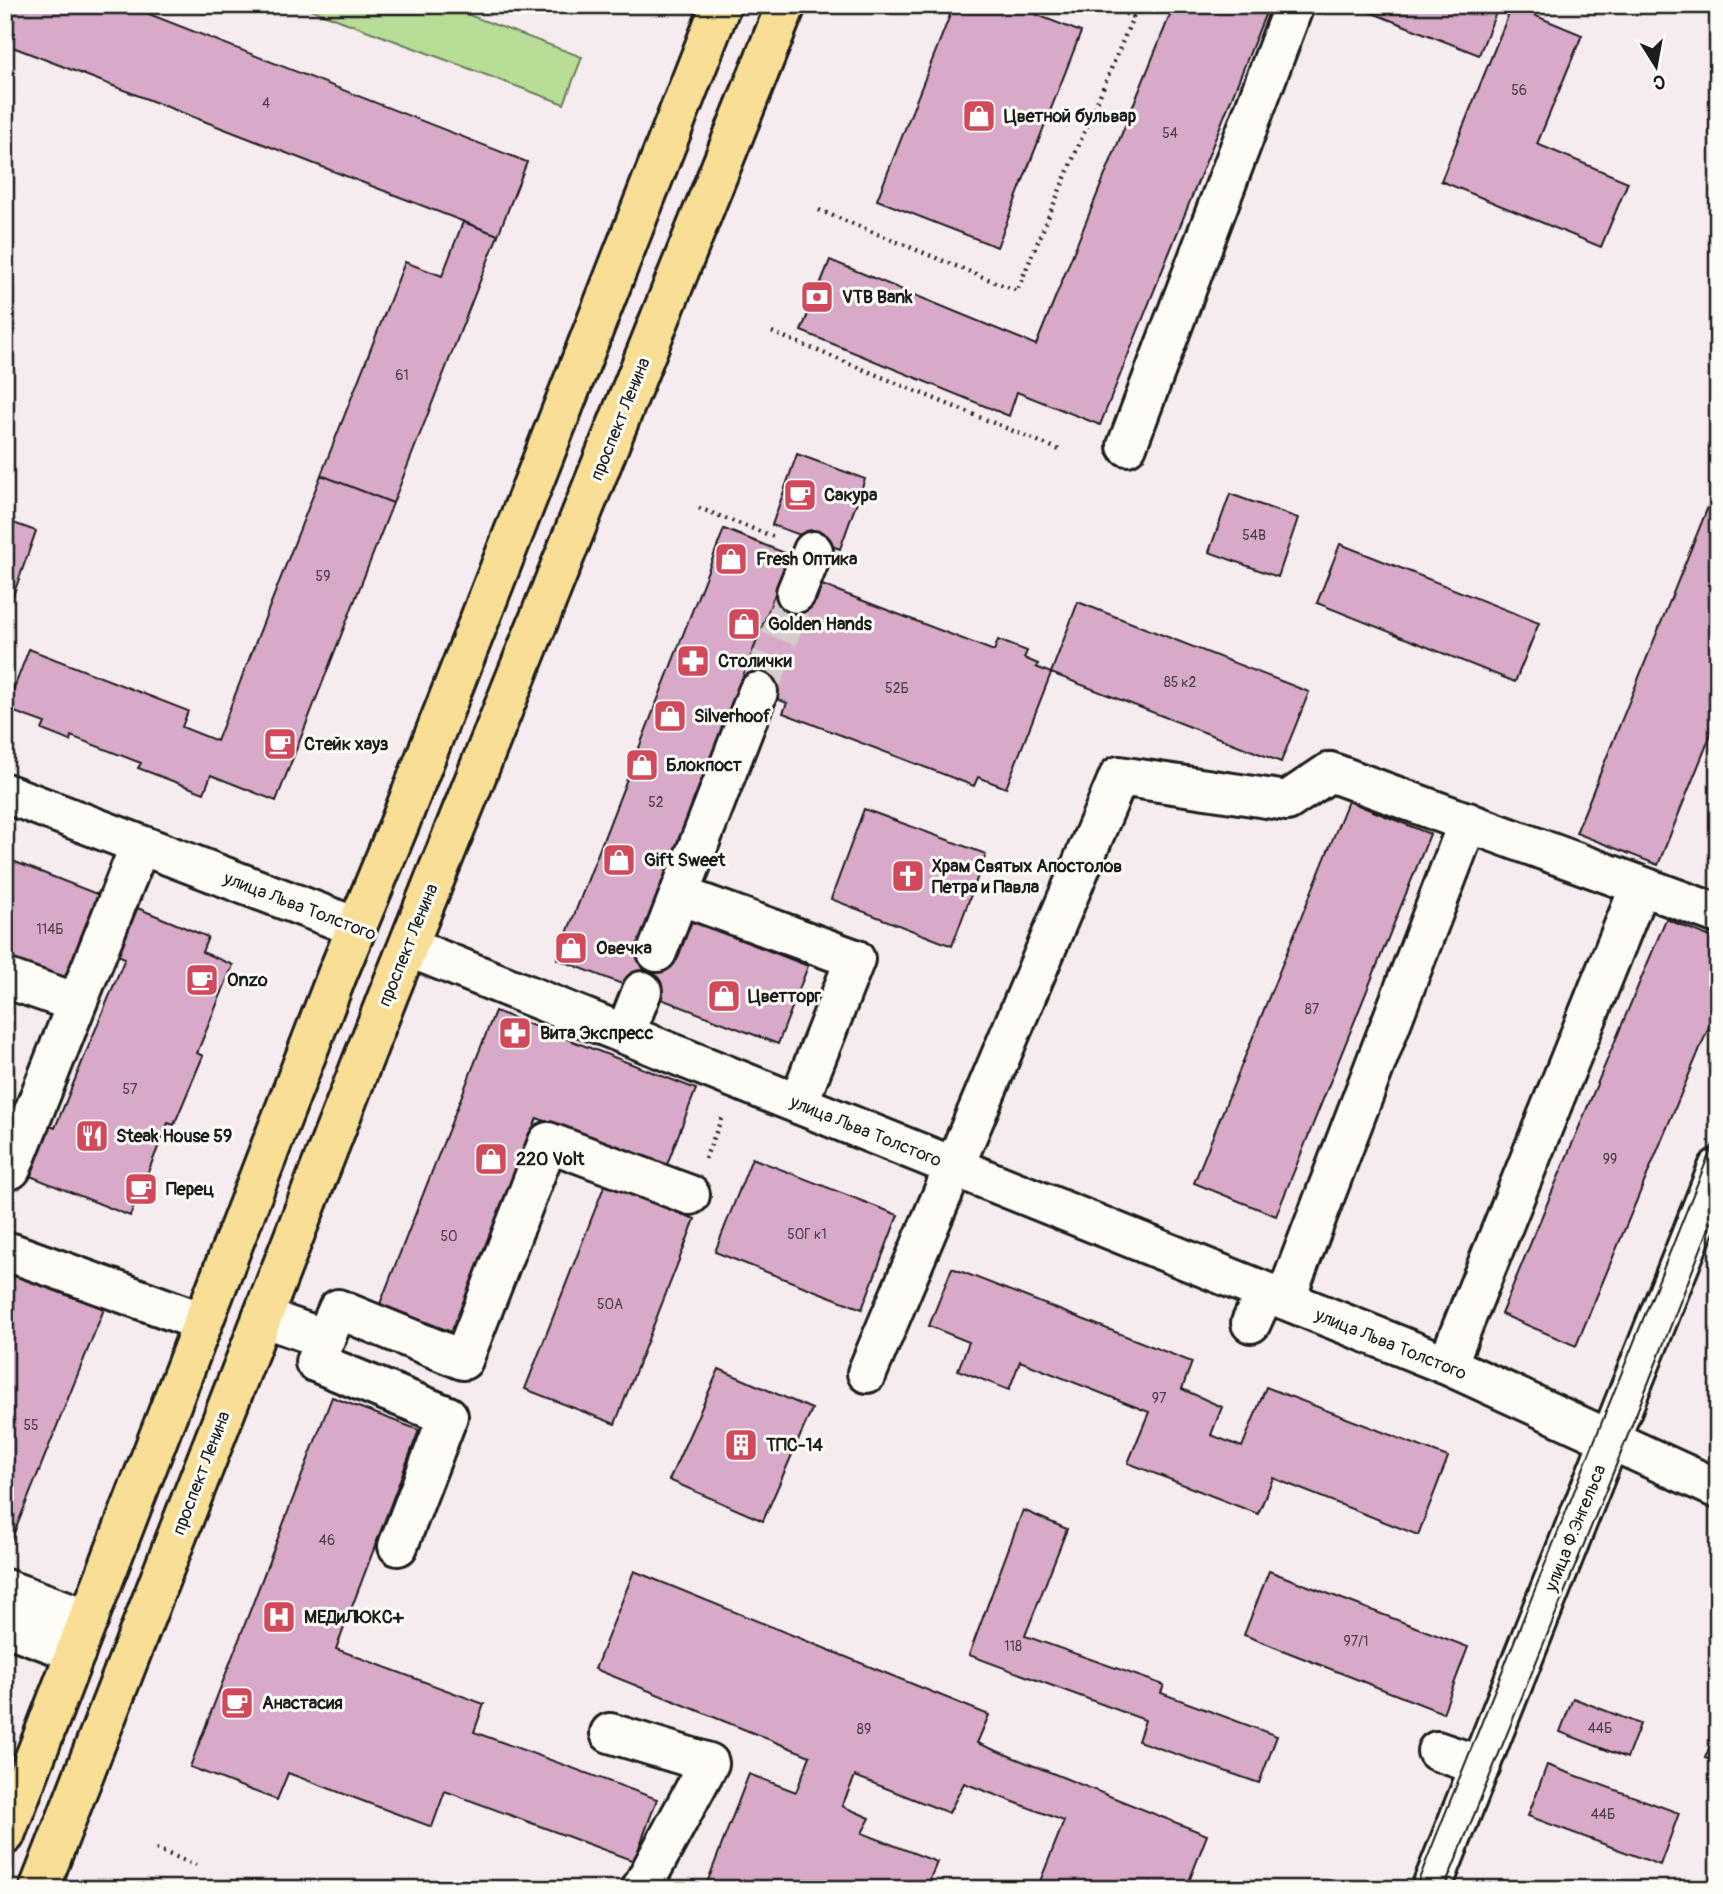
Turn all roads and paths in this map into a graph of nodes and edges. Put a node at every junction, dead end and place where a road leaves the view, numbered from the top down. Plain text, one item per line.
1 (721, 5) edge
2 (786, 5) edge
3 (1106, 5) edge
4 (1294, 5) edge
5 (819, 210) dead end
6 (772, 332) dead end
7 (1127, 446) dead end
8 (1062, 451) dead end
9 (699, 508) dead end
10 (813, 551) joint
11 (796, 593) tunnel mouth
12 (758, 692) tunnel mouth
13 (5, 793) edge
14 (1468, 822) junction
15 (140, 845) junction
16 (1640, 886) junction
17 (680, 895) junction
18 (1718, 914) edge
19 (356, 927) junction
20 (408, 947) junction
21 (657, 952) dead end
22 (5, 978) edge
23 (642, 991) dead end
24 (77, 1003) junction
25 (625, 1034) junction
26 (798, 1104) junction
27 (727, 1105) dead end
28 (955, 1167) junction
29 (1718, 1168) edge
30 (11, 1169) dead end
31 (690, 1195) joint
32 (12, 1253) dead end
33 (1267, 1305) junction
34 (262, 1317) junction
35 (202, 1322) junction
36 (325, 1339) junction
37 (1447, 1365) junction
38 (867, 1373) dead end
39 (1611, 1439) junction
40 (1718, 1489) edge
41 (398, 1546) dead end
42 (5, 1589) edge
43 (5, 1626) edge
44 (82, 1635) junction
45 (610, 1733) dead end
46 (1437, 1751) dead end
47 (1481, 1766) junction
48 (5, 1835) edge
49 (156, 1849) dead end
50 (196, 1865) dead end
51 (39, 1889) edge
52 (641, 1889) edge
53 (1431, 1889) edge

1 - 19 main road
2 - 20 main road, проспект Ленина
3 - 5 path
4 - 7 street
6 - 8 path
9 - 10 path
10 - 11 street
12 - 17 street
13 - 15 street, улица Льва Толстого
14 - 16 street
14 - 28 street
14 - 33 street
15 - 19 street, улица Льва Толстого
15 - 24 street
16 - 18 street
16 - 37 street
17 - 21 street
17 - 26 street
19 - 20 main road, улица Льва Толстого
19 - 35 main road
20 - 25 street, улица Льва Толстого
20 - 34 main road, проспект Ленина
22 - 24 street
23 - 25 street
24 - 30 street
25 - 26 street, улица Льва Толстого
26 - 28 street, улица Льва Толстого
27 - 31 path
28 - 33 street, улица Льва Толстого
28 - 38 street
29 - 39 street, улица Ф.Энгельса
31 - 36 street
32 - 35 street
33 - 37 street, улица Льва Толстого
34 - 36 street
34 - 51 main road, проспект Ленина
35 - 44 main road
36 - 41 street
37 - 39 street, улица Льва Толстого
39 - 40 street, улица Льва Толстого
39 - 47 street, улица Ф.Энгельса
42 - 44 street
43 - 44 street
44 - 48 main road
45 - 52 street
46 - 47 street
47 - 53 street, улица Ф.Энгельса
49 - 50 path

